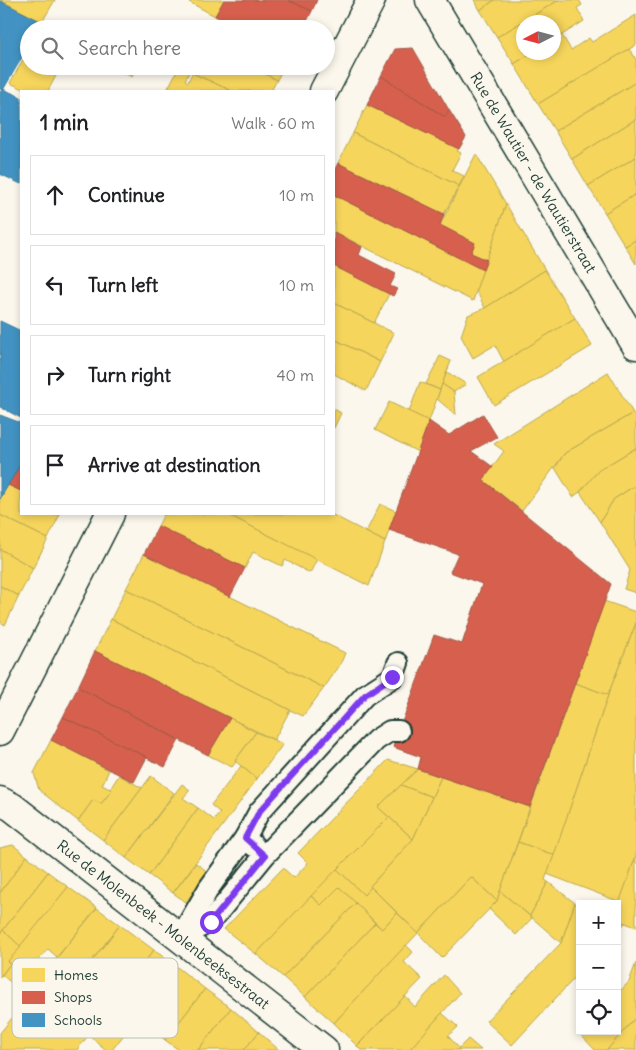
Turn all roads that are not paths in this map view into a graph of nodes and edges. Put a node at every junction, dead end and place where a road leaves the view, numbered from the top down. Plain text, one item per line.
1 (371, 0) edge
2 (430, 0) edge
3 (335, 70) edge
4 (332, 75) edge
5 (325, 90) edge
6 (636, 345) edge
7 (109, 515) edge
8 (398, 662) dead end
9 (0, 731) edge
10 (399, 731) dead end
11 (0, 801) edge
12 (245, 838) junction
13 (265, 856) junction
14 (180, 938) junction
15 (324, 1050) edge

1 - 3 street
2 - 6 street, Rue de Wautier - de Wautierstraat
4 - 5 street
7 - 9 street
8 - 12 lane
10 - 13 lane
11 - 14 street, Rue de Molenbeek - Molenbeeksestraat
12 - 13 lane
12 - 14 lane
13 - 14 lane
14 - 15 street, Rue de Molenbeek - Molenbeeksestraat

